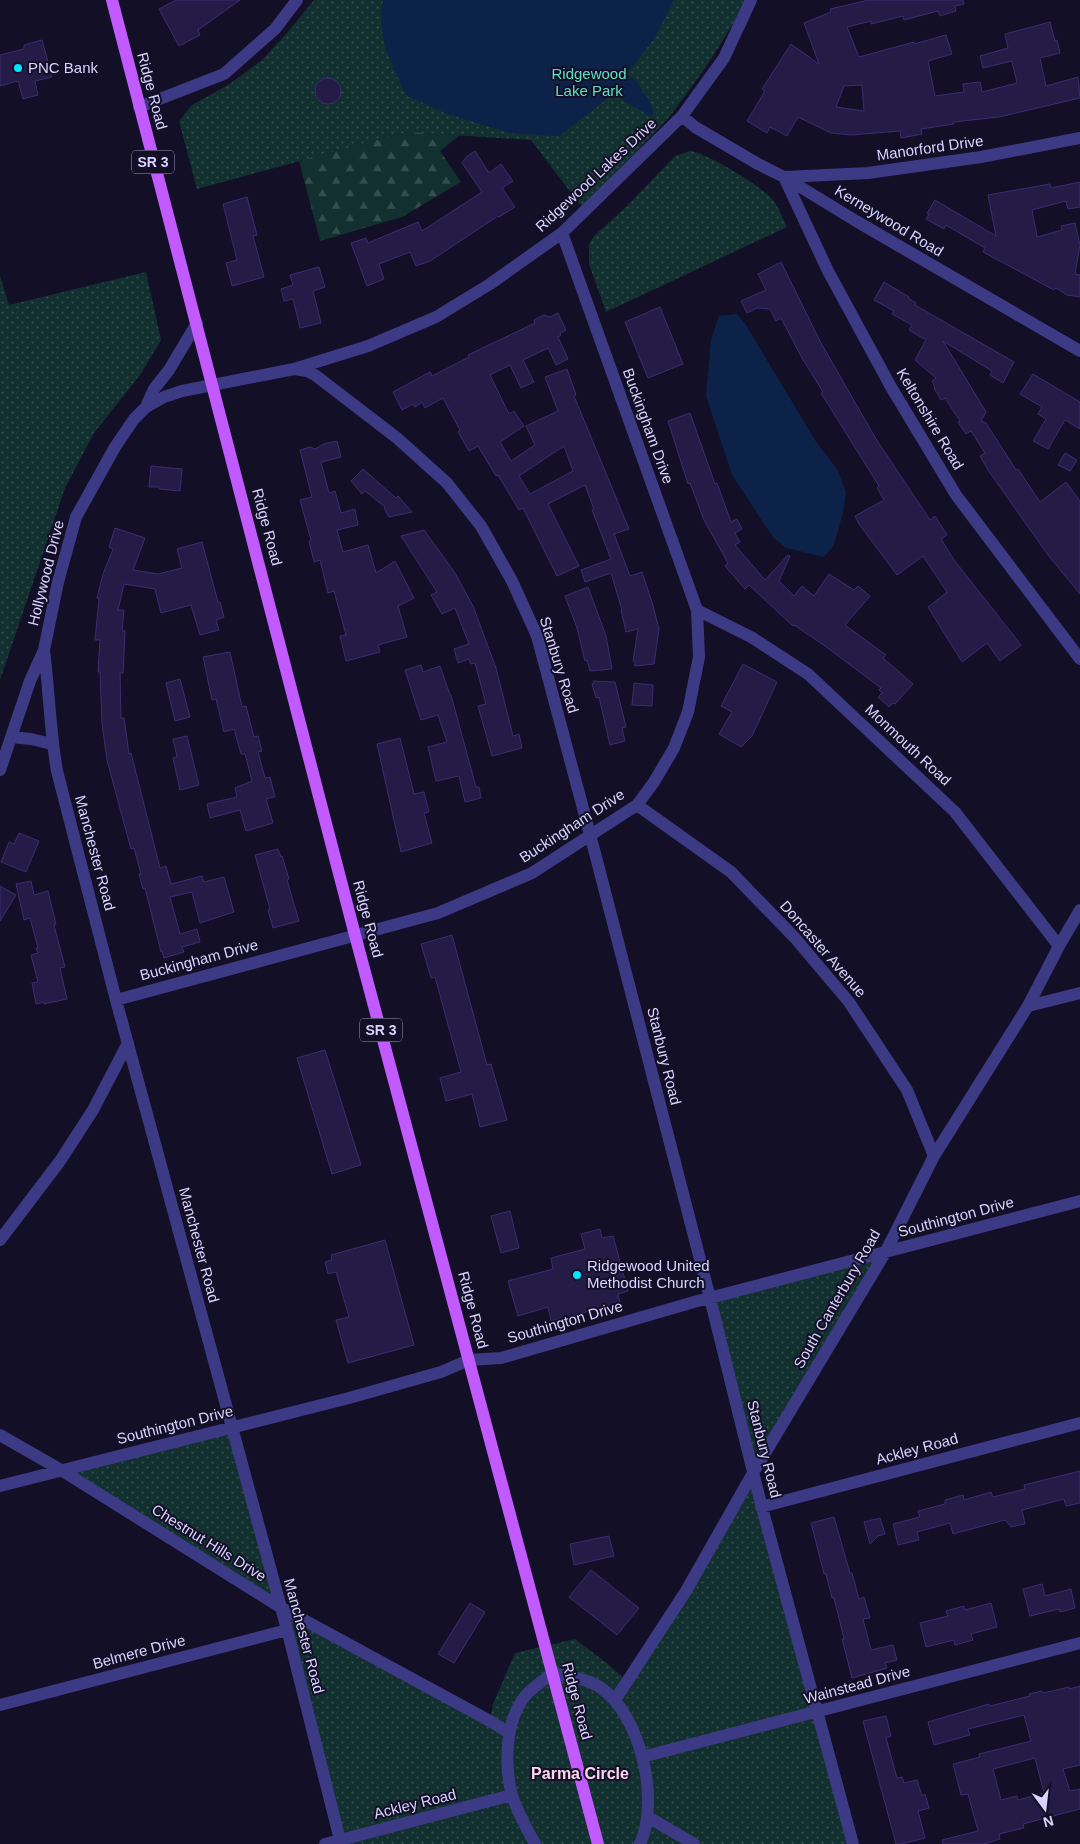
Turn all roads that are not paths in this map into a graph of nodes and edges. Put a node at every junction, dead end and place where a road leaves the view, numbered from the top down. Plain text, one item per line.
1 (112, 0) edge
2 (297, 0) edge
3 (751, 0) edge
4 (139, 107) junction
5 (682, 116) junction
6 (1080, 138) edge
7 (784, 177) junction
8 (562, 233) junction
9 (197, 323) junction
10 (1080, 351) edge
11 (294, 369) junction
12 (213, 385) junction
13 (146, 407) junction
14 (697, 610) junction
15 (44, 650) junction
16 (1080, 659) edge
17 (12, 737) junction
18 (52, 744) junction
19 (0, 770) edge
20 (637, 805) junction
21 (590, 835) junction
22 (1080, 910) edge
23 (355, 935) junction
24 (1059, 946) junction
25 (1080, 992) edge
26 (116, 1000) junction
27 (1028, 1006) junction
28 (128, 1043) junction
29 (934, 1156) junction
30 (1080, 1201) edge
31 (0, 1240) edge
32 (885, 1253) junction
33 (710, 1298) junction
34 (469, 1360) junction
35 (1080, 1423) edge
36 (231, 1428) junction
37 (0, 1435) edge
38 (61, 1470) junction
39 (753, 1473) junction
40 (0, 1486) edge
41 (761, 1507) junction
42 (280, 1606) junction
43 (287, 1630) junction
44 (1080, 1643) edge
45 (553, 1673) junction
46 (615, 1700) junction
47 (0, 1705) edge
48 (818, 1713) junction
49 (509, 1734) junction
50 (642, 1757) junction
51 (512, 1795) junction
52 (648, 1817) junction
53 (340, 1842) edge
54 (325, 1844) edge
55 (535, 1844) edge
56 (598, 1844) edge
57 (640, 1844) edge
58 (694, 1844) edge
59 (853, 1844) edge

1 - 4 main road, Ridge Road / SR 3
2 - 4 street
3 - 5 street, Ridgewood Lakes Drive
4 - 9 main road, Ridge Road / SR 3
5 - 7 street, Kerneywood Road
5 - 8 street, Ridgewood Lakes Drive
6 - 7 street, Manorford Drive
7 - 10 street, Kerneywood Road
7 - 16 street, Keltonshire Road
8 - 11 street, Ridgewood Lakes Drive
8 - 14 street, Buckingham Drive
9 - 12 main road, Ridge Road / SR 3
9 - 13 street
11 - 12 street, Ridgewood Lakes Drive
11 - 21 street, Stanbury Road
12 - 13 street, Hollywood Drive
12 - 23 main road, Ridge Road / SR 3
13 - 15 street, Hollywood Drive
14 - 20 street, Buckingham Drive
14 - 24 street, Monmouth Road
15 - 17 street, Hollywood Drive
15 - 18 street, Manchester Road
17 - 18 street
17 - 19 street, Hollywood Drive
18 - 26 street, Manchester Road
20 - 21 street, Buckingham Drive
20 - 29 street, Doncaster Avenue
21 - 23 street, Buckingham Drive
21 - 33 street, Stanbury Road
22 - 24 street, South Canterbury Road
23 - 26 street, Buckingham Drive
23 - 34 main road, Ridge Road / SR 3
24 - 27 street, South Canterbury Road
25 - 27 street
26 - 28 street, Manchester Road
27 - 29 street, South Canterbury Road
28 - 31 street
28 - 36 street, Manchester Road
29 - 32 street, South Canterbury Road
30 - 32 street, Southington Drive
32 - 33 street, Southington Drive
32 - 39 street, South Canterbury Road
33 - 34 street, Southington Drive
33 - 39 street, Stanbury Road
34 - 36 street, Southington Drive
34 - 45 main road, Ridge Road / SR 3
35 - 41 street, Ackley Road
36 - 38 street, Southington Drive
36 - 42 street, Manchester Road
37 - 38 street, Chestnut Hills Drive
38 - 40 street, Southington Drive
38 - 42 street, Chestnut Hills Drive
39 - 41 street, Stanbury Road
39 - 46 street, South Canterbury Road
41 - 48 street, Stanbury Road
42 - 43 street, Manchester Road
42 - 49 street, Chestnut Hills Drive
43 - 47 street, Belmere Drive
43 - 53 street, Manchester Road
44 - 48 street, Wainstead Drive
45 - 46 street
45 - 49 street
45 - 56 main road, Ridge Road / SR 3
46 - 50 street
48 - 50 street, Wainstead Drive
48 - 59 street, Stanbury Road
49 - 51 street
50 - 52 street
51 - 53 street, Ackley Road
51 - 55 street
52 - 57 street
52 - 58 street
53 - 54 street, Ackley Road

